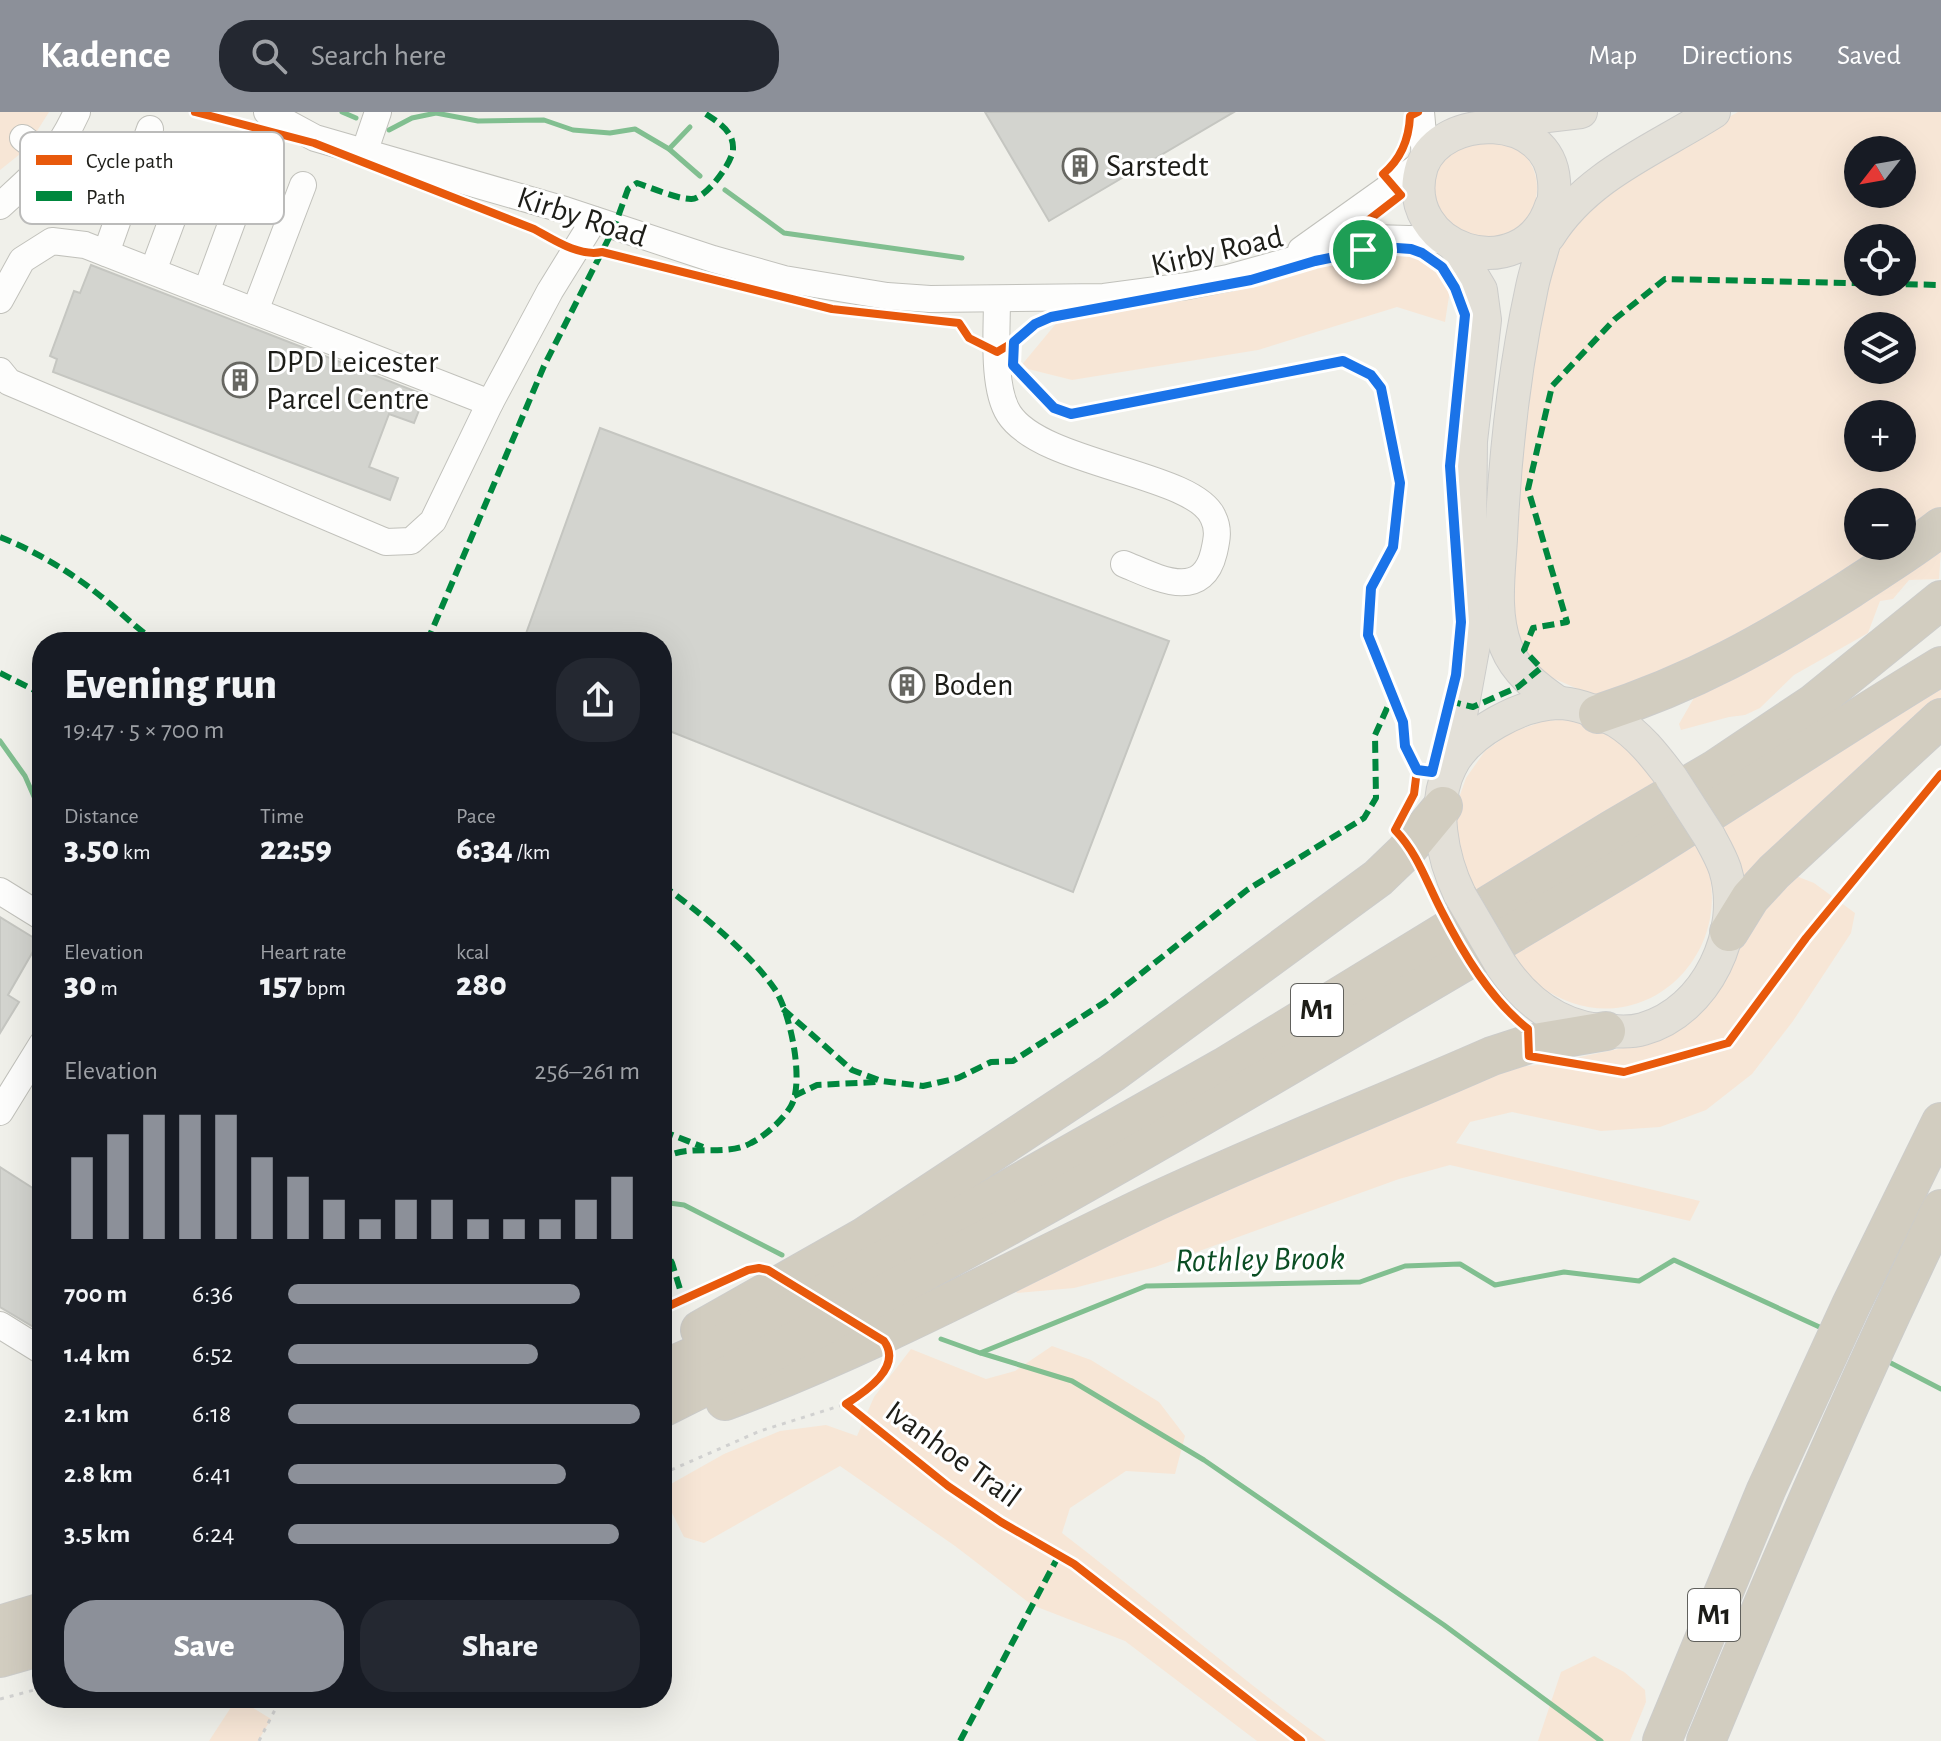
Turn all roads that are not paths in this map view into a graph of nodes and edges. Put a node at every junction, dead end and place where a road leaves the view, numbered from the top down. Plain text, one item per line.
1 (77, 112) edge
2 (267, 112) edge
3 (378, 112) edge
4 (1421, 112) edge
5 (1581, 112) edge
6 (1689, 112) edge
7 (1714, 112) edge
8 (1492, 117) edge
9 (150, 129) dead end
10 (68, 132) edge
11 (149, 132) edge
12 (364, 153) junction
13 (1424, 160) junction
14 (303, 185) dead end
15 (20, 188) edge
16 (1552, 201) junction
17 (0, 206) edge
18 (565, 210) junction
19 (594, 220) junction
20 (116, 224) edge
21 (171, 224) edge
22 (231, 224) edge
23 (1451, 243) junction
24 (1544, 245) junction
25 (106, 253) junction
26 (1285, 261) junction
27 (153, 271) junction
28 (550, 291) junction
29 (206, 292) junction
30 (0, 300) edge
31 (997, 300) junction
32 (255, 311) junction
33 (0, 371) edge
34 (490, 403) junction
35 (1941, 527) edge
36 (1124, 564) dead end
37 (1941, 600) edge
38 (1941, 666) edge
39 (1559, 703) junction
40 (1598, 714) junction
41 (1941, 718) edge
42 (1452, 764) junction
43 (1443, 806) junction
44 (0, 891) edge
45 (32, 911) edge
46 (1729, 932) junction
47 (1606, 1031) junction
48 (32, 1060) edge
49 (0, 1112) edge
50 (1941, 1122) edge
51 (1941, 1209) edge
52 (0, 1325) edge
53 (32, 1345) edge
54 (672, 1345) edge
55 (672, 1366) edge
56 (672, 1403) edge
57 (672, 1420) edge
58 (32, 1615) edge
59 (0, 1625) edge
60 (32, 1649) edge
61 (0, 1658) edge
62 (1662, 1741) edge
63 (1706, 1741) edge

1 - 10 street
2 - 12 street, Kirby Road
3 - 12 street
4 - 13 street
5 - 8 main road
6 - 16 main road
7 - 24 main road
8 - 13 main road
8 - 16 main road
9 - 11 street
12 - 18 street, Kirby Road
13 - 23 main road
13 - 26 street, Kirby Road
14 - 32 street
15 - 17 street
16 - 23 main road
16 - 24 main road
18 - 19 street, Kirby Road
18 - 28 street
19 - 28 street
19 - 31 street, Kirby Road
20 - 25 street
21 - 27 street
22 - 29 street
23 - 26 street, Kirby Road
23 - 42 main road
24 - 39 main road
25 - 27 street
25 - 30 street
26 - 31 street, Kirby Road
27 - 29 street
28 - 34 street
29 - 32 street
31 - 36 street
32 - 34 street
33 - 34 street
35 - 40 highway
37 - 55 highway, M1
38 - 56 highway, M1
39 - 40 main road
39 - 42 main road
40 - 46 main road, bridge
41 - 46 highway
42 - 43 main road
43 - 47 main road, bridge
43 - 54 highway
44 - 45 street
46 - 47 main road
47 - 57 highway
48 - 49 street
50 - 62 highway, M1
51 - 63 highway, M1
52 - 53 street
58 - 59 highway
60 - 61 highway

